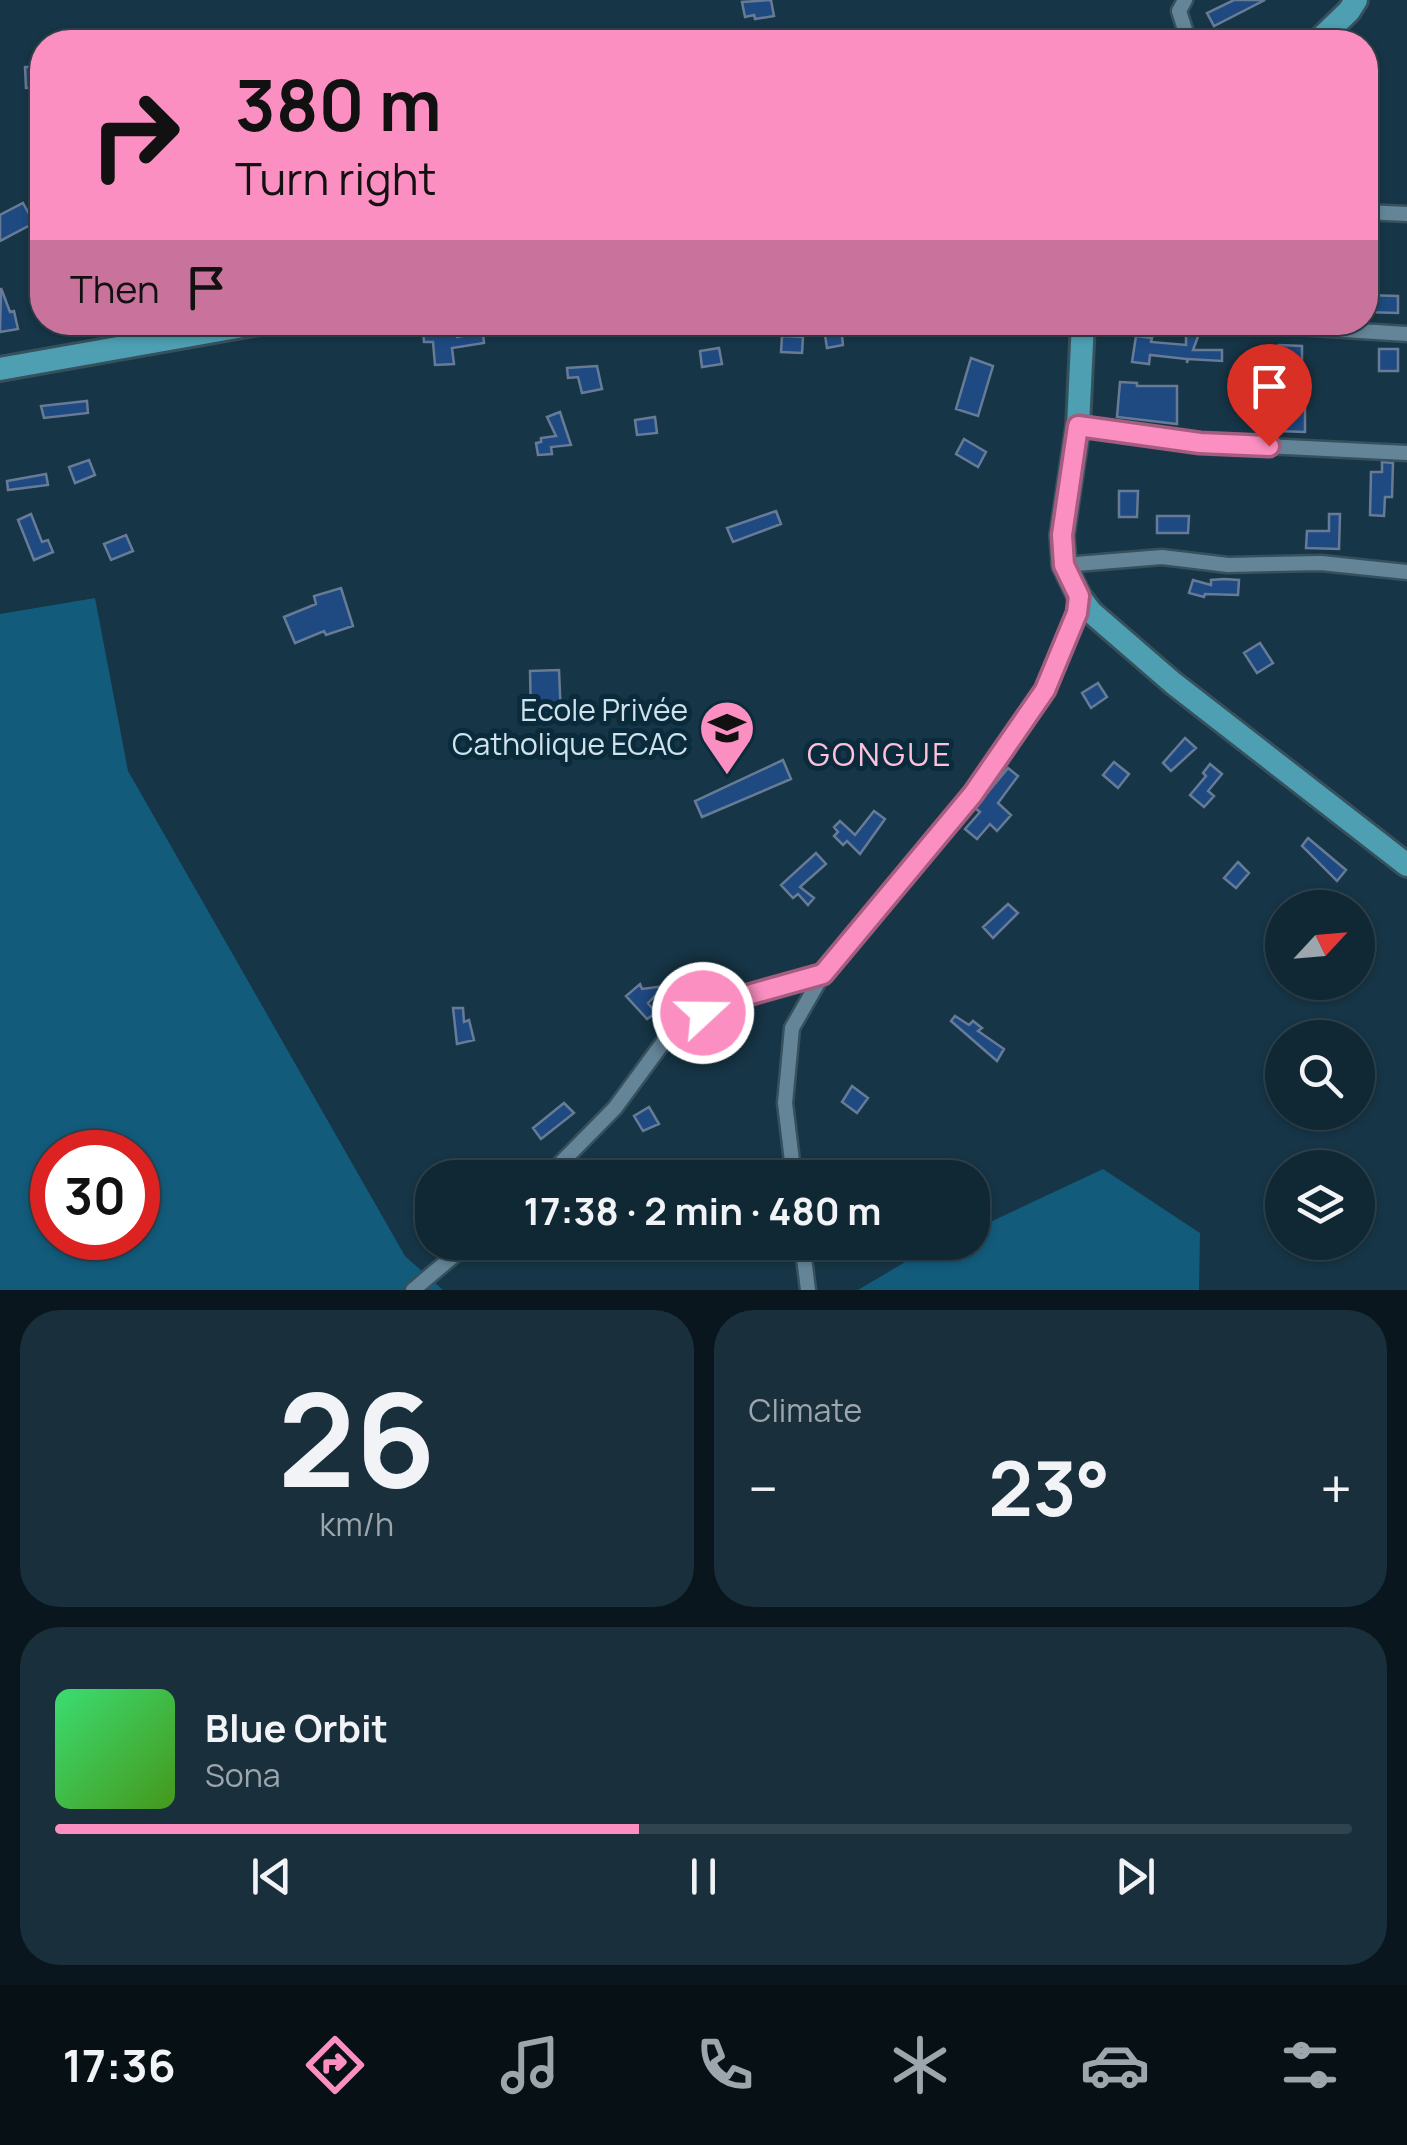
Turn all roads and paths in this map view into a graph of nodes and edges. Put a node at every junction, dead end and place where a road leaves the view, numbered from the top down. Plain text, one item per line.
1 (1185, 0) edge
2 (1356, 0) edge
3 (1185, 30) edge
4 (1330, 30) edge
5 (1378, 213) edge
6 (1407, 214) edge
7 (1378, 332) edge
8 (1407, 334) edge
9 (191, 335) edge
10 (1082, 335) edge
11 (0, 369) edge
12 (1078, 426) junction
13 (1407, 453) edge
14 (1064, 565) junction
15 (1407, 572) edge
16 (1079, 596) junction
17 (1407, 865) edge
18 (823, 974) junction
19 (563, 1160) edge
20 (792, 1160) edge
21 (449, 1260) edge
22 (804, 1260) edge
23 (413, 1290) edge
24 (808, 1290) edge

1 - 3 street
2 - 4 main road
5 - 6 street
7 - 8 street
9 - 11 main road
10 - 12 main road
12 - 13 street
12 - 14 main road
14 - 15 street
14 - 16 main road
16 - 17 main road
16 - 18 street
18 - 19 street
18 - 20 street
21 - 23 street
22 - 24 street

